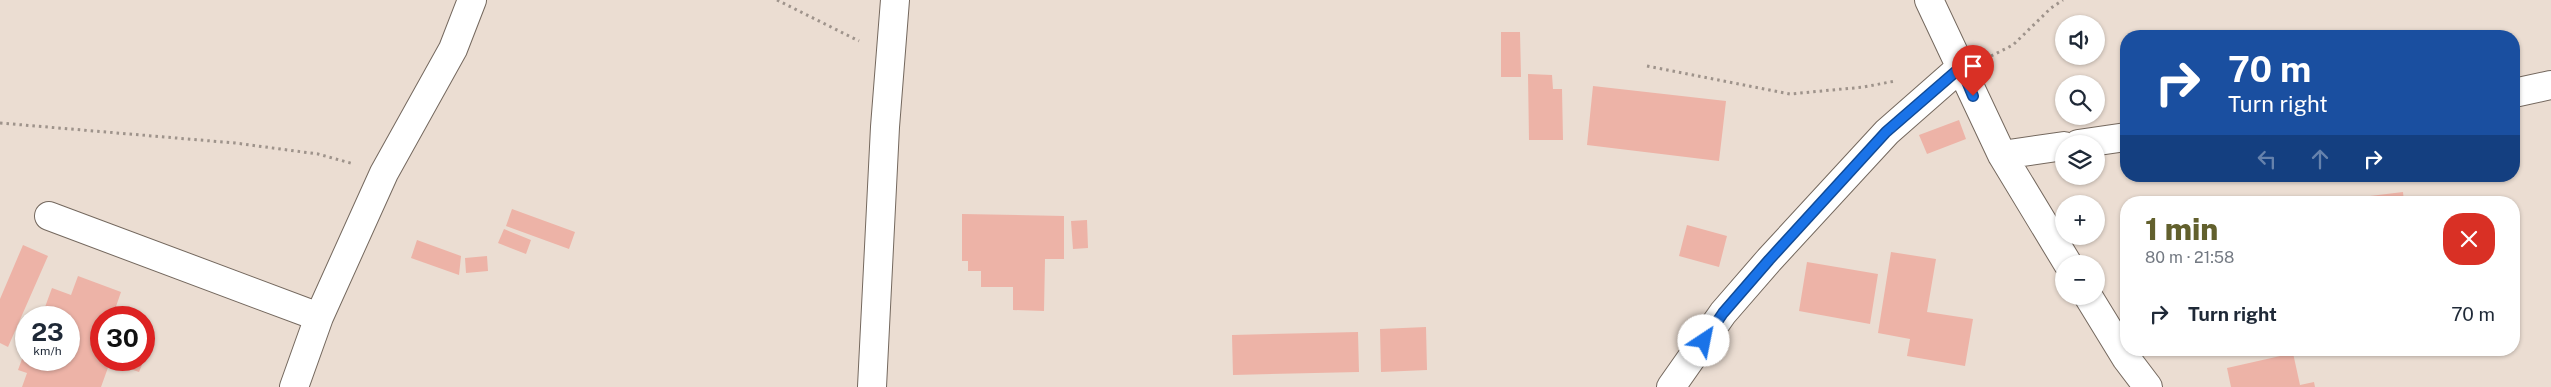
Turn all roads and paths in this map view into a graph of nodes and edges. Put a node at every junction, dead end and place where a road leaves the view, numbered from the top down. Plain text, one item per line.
1 (472, 0) edge
2 (777, 0) edge
3 (895, 0) edge
4 (1929, 0) edge
5 (2063, 0) edge
6 (890, 60) junction
7 (1647, 66) dead end
8 (1961, 67) junction
9 (1902, 79) dead end
10 (2551, 85) edge
11 (2520, 91) edge
12 (0, 123) edge
13 (2120, 138) edge
14 (2105, 140) edge
15 (2055, 147) edge
16 (2002, 155) junction
17 (384, 173) junction
18 (50, 216) dead end
19 (2063, 255) edge
20 (2094, 305) edge
21 (319, 317) junction
22 (2120, 348) edge
23 (2125, 356) edge
24 (294, 387) edge
25 (872, 387) edge
26 (1671, 387) edge
27 (2148, 387) edge

1 - 17 street
2 - 6 path
3 - 6 street
4 - 8 street
5 - 8 path
6 - 25 street
7 - 9 path
8 - 16 street
8 - 26 street
10 - 11 street
12 - 17 path
13 - 14 street
15 - 16 street
16 - 19 street
17 - 21 street
18 - 21 street
20 - 22 street
21 - 24 street
23 - 27 street

